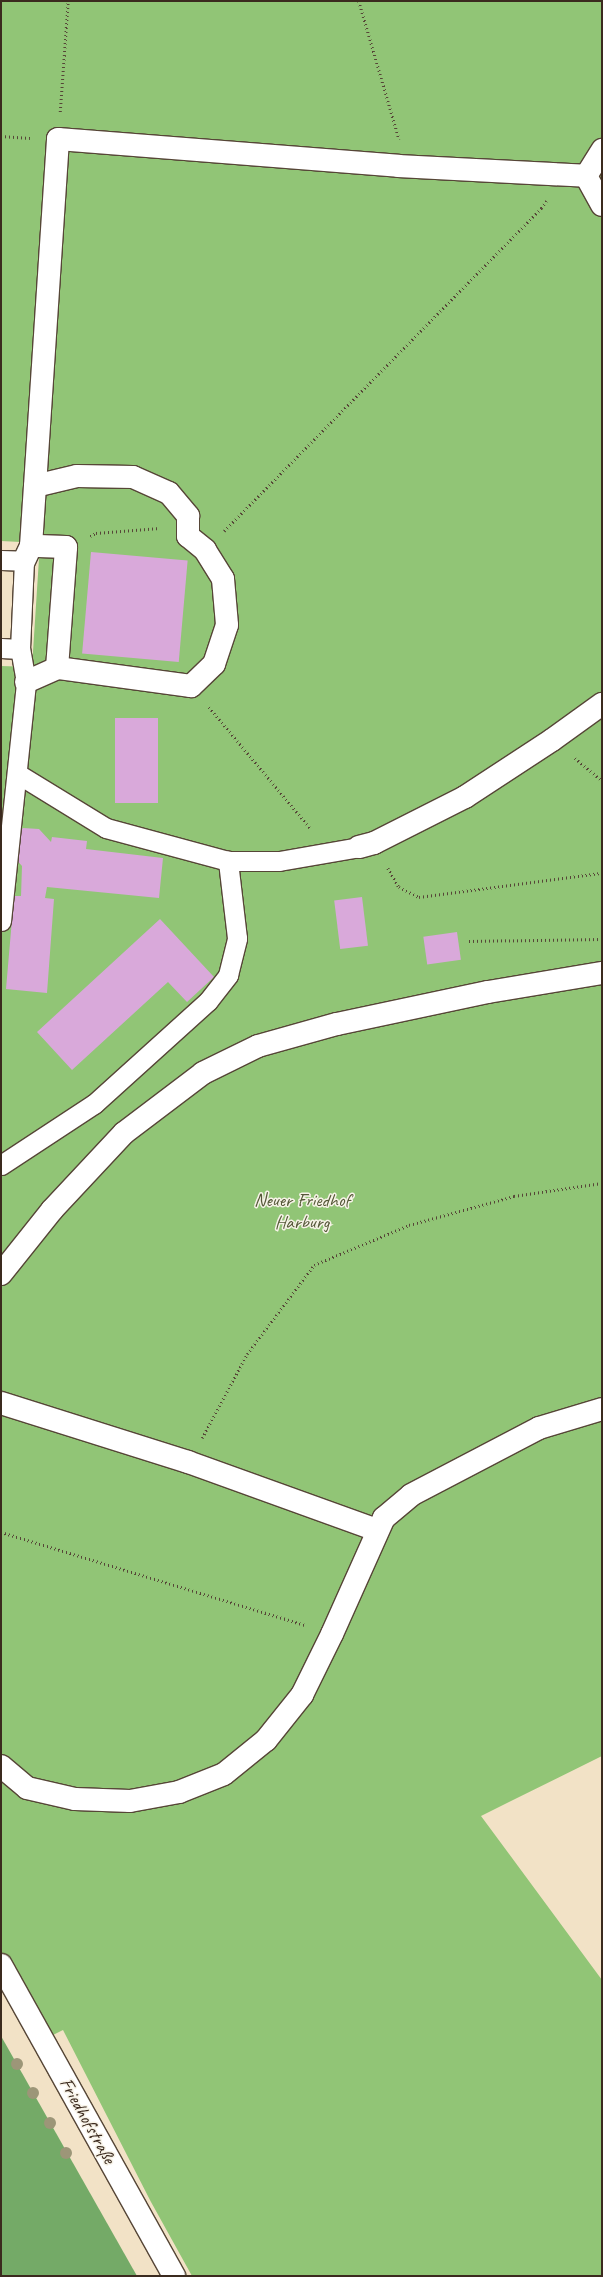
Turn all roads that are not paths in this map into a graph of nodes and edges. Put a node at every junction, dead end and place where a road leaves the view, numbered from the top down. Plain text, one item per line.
1 (602, 150) edge
2 (586, 176) junction
3 (602, 205) edge
4 (35, 486) junction
5 (28, 554) junction
6 (1, 560) edge
7 (1, 648) edge
8 (20, 649) junction
9 (57, 668) junction
10 (26, 682) junction
11 (602, 704) edge
12 (18, 774) junction
13 (367, 845) joint
14 (228, 861) junction
15 (1, 921) edge
16 (602, 973) edge
17 (1, 1165) edge
18 (1, 1274) edge
19 (1, 1403) edge
20 (602, 1409) edge
21 (377, 1530) junction
22 (1, 1766) edge
23 (1, 1965) edge
24 (174, 2276) edge

1 - 2 street
2 - 3 street
2 - 4 street
4 - 5 street
4 - 9 street
5 - 6 lane
5 - 8 lane
5 - 9 street
7 - 8 lane
8 - 10 lane
9 - 10 street
10 - 12 lane
11 - 13 street
12 - 14 lane
12 - 15 lane
13 - 14 lane
14 - 17 lane
16 - 18 street
19 - 21 street
20 - 21 street
21 - 22 street
23 - 24 street, Friedhofstraße

